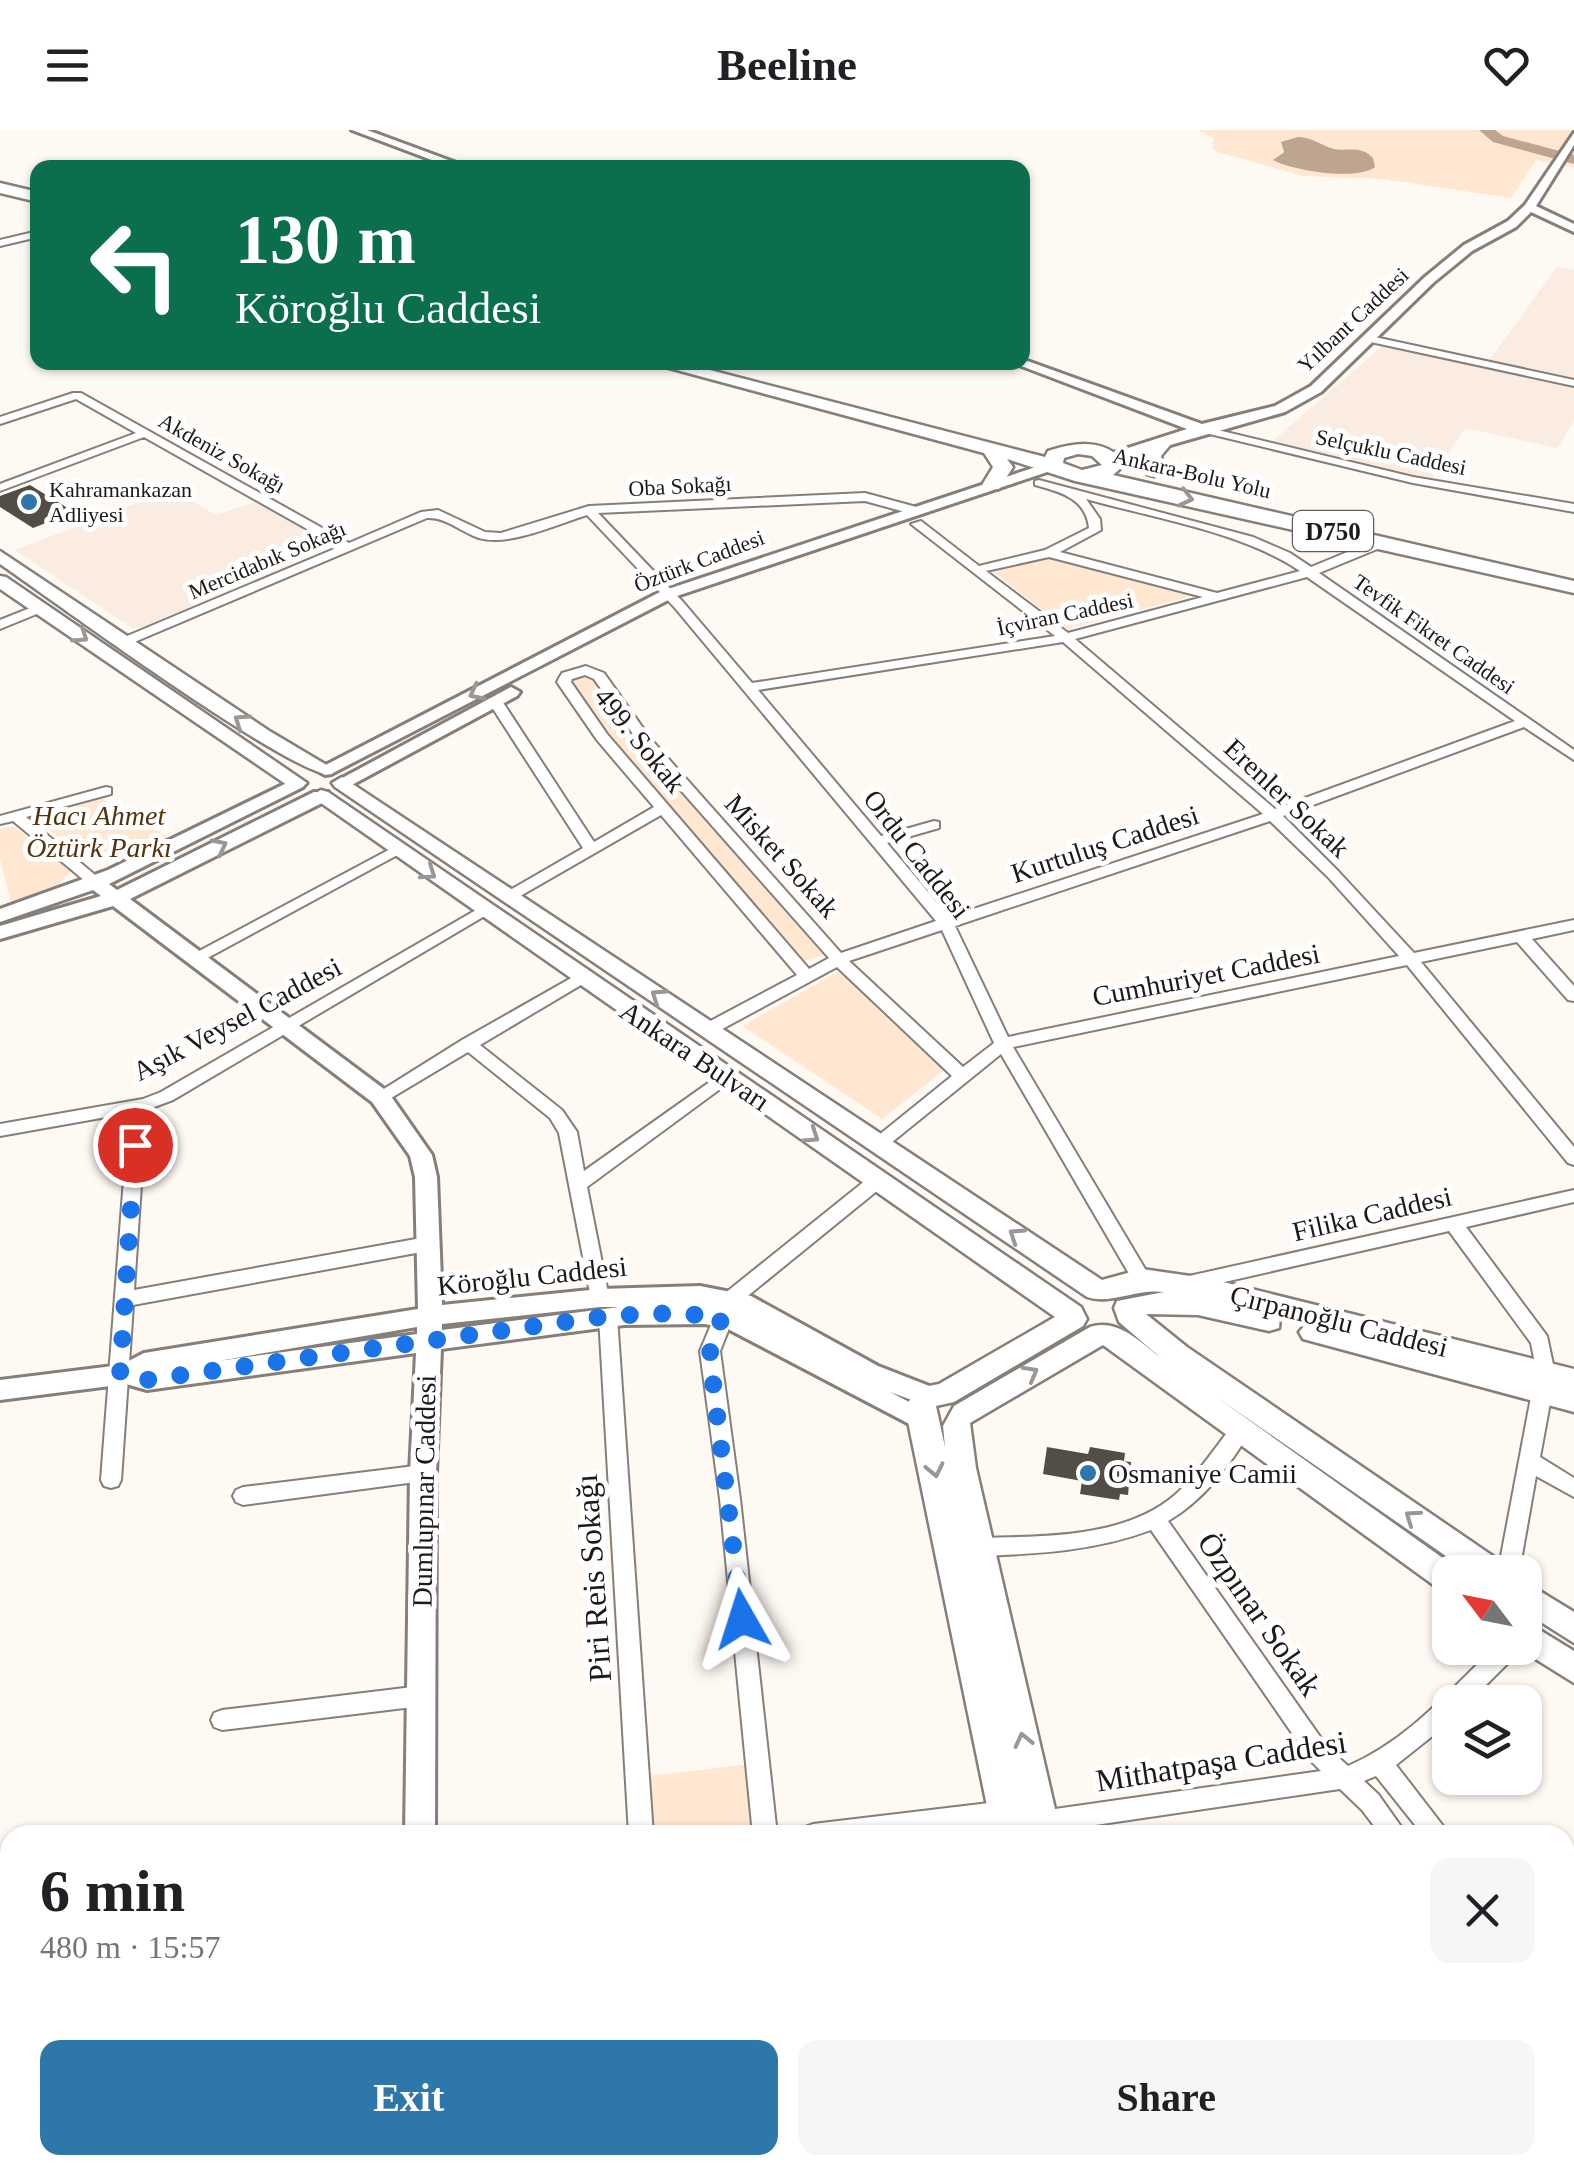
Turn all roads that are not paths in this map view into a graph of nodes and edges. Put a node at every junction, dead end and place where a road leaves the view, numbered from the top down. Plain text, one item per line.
1 (357, 130) edge
2 (1574, 136) edge
3 (442, 160) edge
4 (0, 188) edge
5 (30, 195) edge
6 (0, 198) edge
7 (30, 206) edge
8 (1529, 207) junction
9 (1574, 228) edge
10 (30, 236) edge
11 (0, 243) edge
12 (1370, 339) junction
13 (1030, 367) edge
14 (687, 370) edge
15 (742, 370) edge
16 (1574, 383) edge
17 (0, 421) edge
18 (1195, 427) junction
19 (145, 433) junction
20 (1161, 444) junction
21 (990, 448) junction
22 (1096, 454) junction
23 (1058, 468) junction
24 (1154, 470) junction
25 (1091, 476) junction
26 (1039, 483) junction
27 (992, 485) junction
28 (0, 488) edge
29 (1077, 495) junction
30 (1574, 508) edge
31 (589, 510) junction
32 (426, 515) joint
33 (916, 518) junction
34 (1383, 542) junction
35 (348, 546) junction
36 (1049, 553) junction
37 (0, 556) edge
38 (980, 569) junction
39 (1310, 572) junction
40 (1574, 572) edge
41 (0, 581) edge
42 (1574, 587) edge
43 (1222, 598) junction
44 (674, 600) junction
45 (40, 608) junction
46 (0, 625) edge
47 (1066, 638) junction
48 (126, 642) junction
49 (574, 672) joint
50 (746, 688) junction
51 (495, 701) junction
52 (1526, 722) junction
53 (1574, 756) edge
54 (334, 776) junction
55 (297, 783) junction
56 (106, 791) dead end
57 (321, 796) junction
58 (662, 809) junction
59 (1273, 815) junction
60 (17, 817) junction
61 (0, 820) edge
62 (934, 825) dead end
63 (879, 841) junction
64 (591, 849) junction
65 (396, 850) junction
66 (105, 891) junction
67 (510, 896) junction
68 (483, 910) junction
69 (0, 916) edge
70 (946, 923) junction
71 (1574, 925) edge
72 (0, 933) edge
73 (1521, 936) junction
74 (194, 958) junction
75 (838, 960) junction
76 (1412, 961) junction
77 (807, 977) junction
78 (580, 978) junction
79 (1574, 996) edge
80 (285, 1028) junction
81 (708, 1030) junction
82 (468, 1044) junction
83 (1003, 1044) junction
84 (962, 1076) junction
85 (727, 1078) junction
86 (380, 1098) junction
87 (138, 1105) junction
88 (0, 1130) edge
89 (880, 1143) junction
90 (1574, 1159) edge
91 (877, 1181) junction
92 (580, 1184) junction
93 (1574, 1196) edge
94 (1453, 1223) junction
95 (427, 1244) junction
96 (1142, 1279) junction
97 (1183, 1284) junction
98 (1100, 1290) junction
99 (126, 1299) junction
100 (604, 1307) junction
101 (726, 1308) junction
102 (1072, 1317) junction
103 (1116, 1323) junction
104 (428, 1328) junction
105 (123, 1375) junction
106 (1574, 1380) edge
107 (1544, 1383) junction
108 (0, 1390) edge
109 (1574, 1401) edge
110 (940, 1413) junction
111 (1242, 1428) junction
112 (1532, 1462) junction
113 (423, 1473) junction
114 (111, 1480) dead end
115 (1574, 1489) edge
116 (243, 1496) dead end
117 (1154, 1518) junction
118 (979, 1547) junction
119 (1467, 1555) edge
120 (1512, 1555) edge
121 (1432, 1567) edge
122 (1542, 1607) edge
123 (1574, 1629) edge
124 (1542, 1647) edge
125 (1491, 1665) edge
126 (1574, 1669) edge
127 (1472, 1685) edge
128 (421, 1696) junction
129 (222, 1720) dead end
130 (1432, 1726) edge
131 (1380, 1764) junction
132 (1345, 1778) junction
133 (1008, 1824) edge
134 (420, 1825) edge
135 (640, 1825) edge
136 (764, 1825) edge
137 (1041, 1825) edge
138 (1060, 1825) edge
139 (1385, 1825) edge
140 (1430, 1825) edge

1 - 3 street
2 - 8 street, Yılbant Caddesi
4 - 5 highway
6 - 7 highway
8 - 9 street
8 - 12 street, Yılbant Caddesi
10 - 11 street
12 - 16 street
12 - 18 street, Yılbant Caddesi
13 - 18 street
14 - 21 highway
15 - 22 highway, Ankara-Bolu Yolu / D750
17 - 19 street, Akdeniz Sokağı
18 - 20 street, Yılbant Caddesi
18 - 22 street, Yılbant Caddesi
18 - 30 street, Selçuklu Caddesi
19 - 28 street
19 - 35 street, Akdeniz Sokağı
20 - 22 street, Yılbant Caddesi
20 - 24 highway
21 - 23 highway
21 - 27 highway
22 - 23 highway
22 - 24 highway, Ankara-Bolu Yolu / D750
22 - 25 highway
23 - 25 highway, Ankara-Bolu Yolu
23 - 26 street, Öztürk Caddesi
23 - 27 street, Öztürk Caddesi
24 - 40 highway, Ankara-Bolu Yolu / D750
25 -> 34 highway, Ankara-Bolu Yolu / D750
26 - 29 street, Tevfik Fikret Caddesi
26 - 33 street, Öztürk Caddesi
27 - 33 street, Öztürk Caddesi
29 - 36 street
29 - 39 street, Tevfik Fikret Caddesi
31 - 32 street, Oba Sokağı
31 - 33 street, Oba Sokağı
31 - 44 street, Ordu Caddesi
32 - 35 street, Mercidabık Sokağı
33 - 38 street, Erenler Sokak
33 - 44 street, Öztürk Caddesi
34 - 39 street, İçviran Caddesi
34 - 42 highway, Ankara-Bolu Yolu / D750
35 - 48 street, Mercidabık Sokağı
36 - 38 street
36 - 43 street
37 - 48 main road, Ankara Bulvarı
38 - 47 street, Erenler Sokak
39 - 43 street, İçviran Caddesi
39 - 52 street, Tevfik Fikret Caddesi
41 - 45 main road, Ankara Bulvarı
43 - 47 street, İçviran Caddesi
44 - 50 street, Ordu Caddesi
44 - 51 street, Öztürk Caddesi
44 -> 54 street, Öztürk Caddesi
45 - 46 street
45 -> 55 main road, Ankara Bulvarı
47 - 50 street, İçviran Caddesi
47 - 59 street, Erenler Sokak
54 -> 48 main road, Ankara Bulvarı
49 - 58 street, 499. Sokak
49 - 75 street, Misket Sokak
50 - 63 street, Ordu Caddesi
51 - 54 street, Öztürk Caddesi
51 - 64 street
52 - 53 street, Tevfik Fikret Caddesi
52 - 59 street, Kurtuluş Caddesi
54 - 55 main road
54 - 57 main road
54 - 67 main road, Ankara Bulvarı
55 - 57 main road, Ankara Bulvarı
55 - 66 street
56 - 60 street
57 - 65 main road, Ankara Bulvarı
66 -> 57 street
58 - 64 street
58 - 77 street, 499. Sokak
59 - 70 street, Kurtuluş Caddesi
59 - 76 street, Erenler Sokak
60 - 61 street
60 - 66 street
62 - 63 street
63 - 70 street, Ordu Caddesi
64 - 67 street
65 -> 68 main road, Ankara Bulvarı
65 - 74 street
66 - 69 street
66 - 72 street
66 - 74 street, Dumlupınar Caddesi
81 -> 67 main road, Ankara Bulvarı
68 - 78 main road, Ankara Bulvarı
68 - 80 street, Aşık Veysel Caddesi
70 - 75 street, Kurtuluş Caddesi
70 - 83 street, Ordu Caddesi
71 - 73 street, Cumhuriyet Caddesi
73 - 76 street, Cumhuriyet Caddesi
73 - 79 street
74 - 80 street, Dumlupınar Caddesi
75 - 77 street, Kurtuluş Caddesi
75 - 84 street, Misket Sokak
76 - 83 street, Cumhuriyet Caddesi
76 - 90 street, Erenler Sokak
77 - 81 street, Kurtuluş Caddesi
78 - 82 street
78 - 85 main road, Ankara Bulvarı
80 - 86 street, Dumlupınar Caddesi
80 - 87 street, Aşık Veysel Caddesi
81 - 89 main road, Ankara Bulvarı
82 - 86 street
82 - 92 street, Piri Reis Sokağı
83 - 84 street, Cumhuriyet Caddesi
83 - 96 street, Ordu Caddesi
84 - 89 street, Cumhuriyet Caddesi
85 -> 91 main road, Ankara Bulvarı
85 - 92 street
86 - 95 street, Dumlupınar Caddesi
87 - 88 street, Aşık Veysel Caddesi
87 - 99 street
98 -> 89 main road, Ankara Bulvarı
91 - 101 street
91 - 102 main road, Ankara Bulvarı
92 - 100 street, Piri Reis Sokağı
93 - 94 street, Filika Caddesi
94 - 97 street, Filika Caddesi
94 - 107 street
95 - 99 street
95 - 104 street, Dumlupınar Caddesi
96 - 97 main road, Çırpanoğlu Caddesi
96 - 98 main road, Çırpanoğlu Caddesi
97 - 107 main road, Çırpanoğlu Caddesi
98 - 102 main road
98 - 103 main road, Ankara Bulvarı
99 - 105 street
100 - 101 street, Köroğlu Caddesi
100 - 104 street, Köroğlu Caddesi
100 - 135 street, Piri Reis Sokağı
101 - 110 street, Köroğlu Caddesi
101 - 136 street
102 - 103 main road, Ankara Bulvarı
102 - 110 main road
103 - 107 main road, Çırpanoğlu Caddesi
110 -> 103 main road
103 - 111 main road, Ankara Bulvarı
119 -> 103 main road, Ankara Bulvarı
104 - 105 street, Köroğlu Caddesi
104 - 113 street, Dumlupınar Caddesi
105 - 108 street, Köroğlu Caddesi
105 - 114 street
106 - 107 main road, Çırpanoğlu Caddesi
107 - 109 main road, Çırpanoğlu Caddesi
107 - 112 street
110 - 118 main road
110 -> 133 main road
111 - 117 street
111 - 121 main road, Ankara Bulvarı
112 - 115 street
112 - 120 street
113 - 116 street
113 - 128 street, Dumlupınar Caddesi
117 - 118 street
117 - 132 street, Özpınar Sokak
137 -> 118 main road
122 - 123 main road
124 - 126 main road
125 - 127 street, Mithatpaşa Caddesi
128 - 129 street
128 - 134 street, Dumlupınar Caddesi
130 - 131 street, Mithatpaşa Caddesi
131 - 132 street, Mithatpaşa Caddesi
131 - 140 street
132 - 138 street, Mithatpaşa Caddesi
132 - 139 street, Özpınar Sokak

